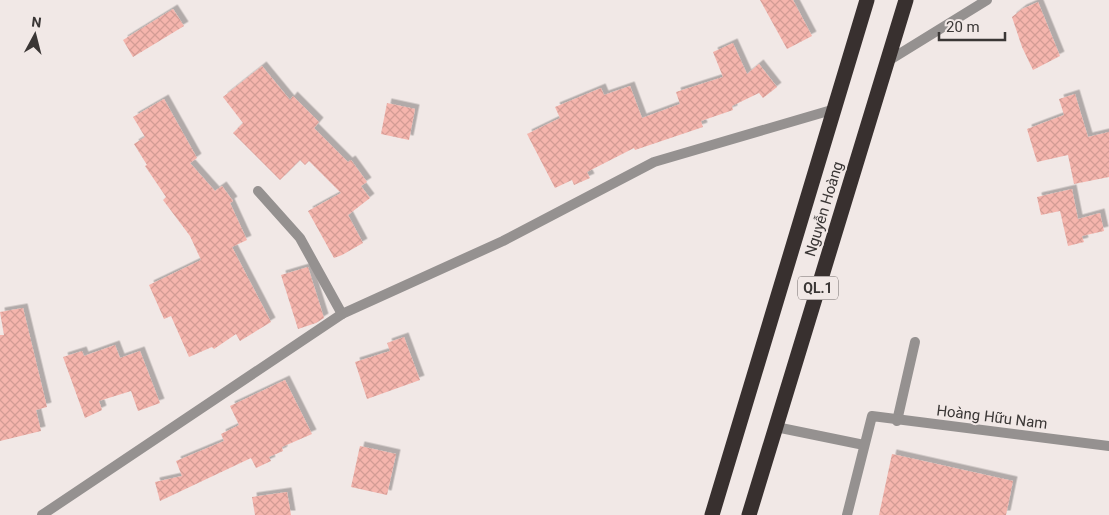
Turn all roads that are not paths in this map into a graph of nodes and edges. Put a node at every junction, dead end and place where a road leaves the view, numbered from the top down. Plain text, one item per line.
1 (867, 0) edge
2 (906, 0) edge
3 (987, 0) edge
4 (888, 61) junction
5 (836, 109) junction
6 (258, 191) dead end
7 (342, 314) junction
8 (915, 342) dead end
9 (897, 421) junction
10 (776, 427) junction
11 (864, 445) junction
12 (1109, 446) edge
13 (42, 515) edge
14 (712, 515) edge
15 (749, 515) edge
16 (847, 515) edge

1 - 5 highway, Nguyễn Hoàng / QL.1
2 - 4 highway, Nguyễn Hoàng / QL.1
3 - 4 street
4 - 10 highway, Nguyễn Hoàng / QL.1
5 - 7 street
5 - 14 highway, Nguyễn Hoàng / QL.1
6 - 7 street
7 - 13 street
8 - 9 street
9 - 11 street, Hoàng Hữu Nam
9 - 12 street, Hoàng Hữu Nam
10 - 11 street
10 - 15 highway, Nguyễn Hoàng / QL.1
11 - 16 street

